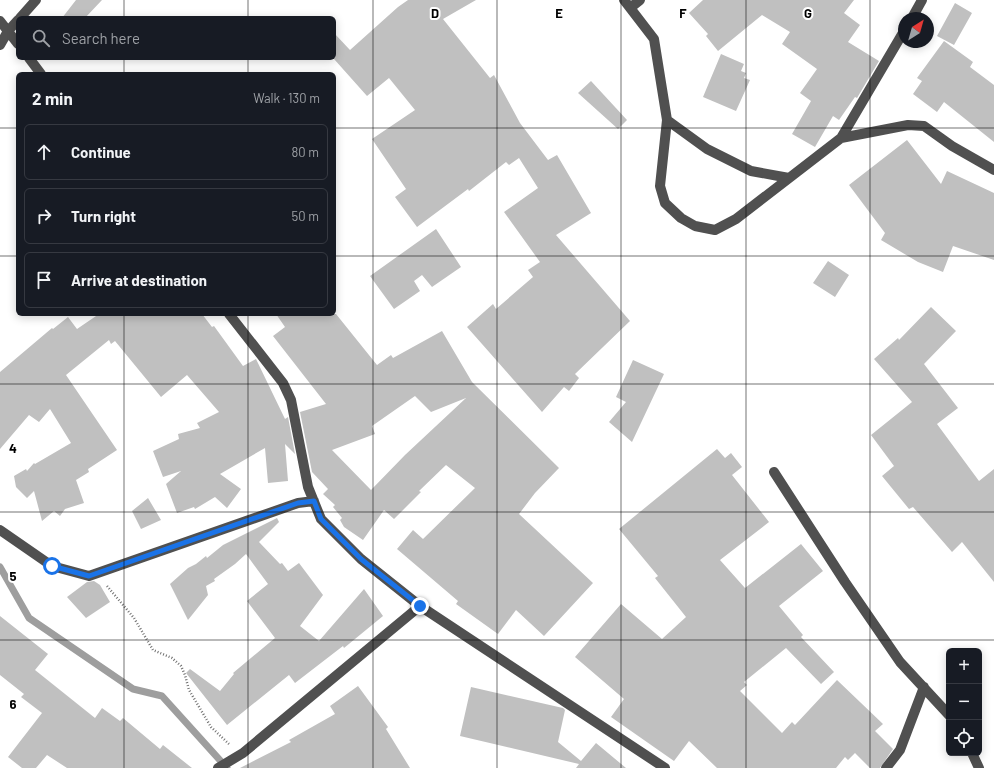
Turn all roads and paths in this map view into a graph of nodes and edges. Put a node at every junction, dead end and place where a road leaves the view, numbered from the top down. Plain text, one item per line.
1 (36, 0) edge
2 (640, 0) edge
3 (922, 0) edge
4 (627, 4) edge
5 (915, 12) edge
6 (22, 16) edge
7 (0, 21) edge
8 (16, 22) edge
9 (8, 32) junction
10 (898, 41) edge
11 (16, 42) edge
12 (0, 45) edge
13 (30, 60) edge
14 (40, 72) edge
15 (668, 120) junction
16 (841, 138) junction
17 (994, 170) edge
18 (789, 178) junction
19 (231, 316) edge
20 (774, 472) dead end
21 (314, 501) junction
22 (0, 530) edge
23 (89, 576) junction
24 (420, 606) junction
25 (924, 687) junction
26 (946, 712) edge
27 (239, 755) junction
28 (973, 756) edge
29 (218, 768) edge
30 (665, 768) edge
31 (886, 768) edge
32 (979, 768) edge

1 - 6 street
2 - 4 street
3 - 5 street
4 - 15 street
7 - 9 street
8 - 9 street
9 - 11 street
9 - 12 street
10 - 16 street
13 - 14 street
15 - 18 street
15 - 18 street
16 - 17 street
16 - 18 street
19 - 21 street
20 - 25 street
21 - 23 street
21 - 24 street
22 - 23 street
23 - 27 path
24 - 27 street
24 - 30 street
25 - 26 street
25 - 31 street
27 - 29 street
28 - 32 street

